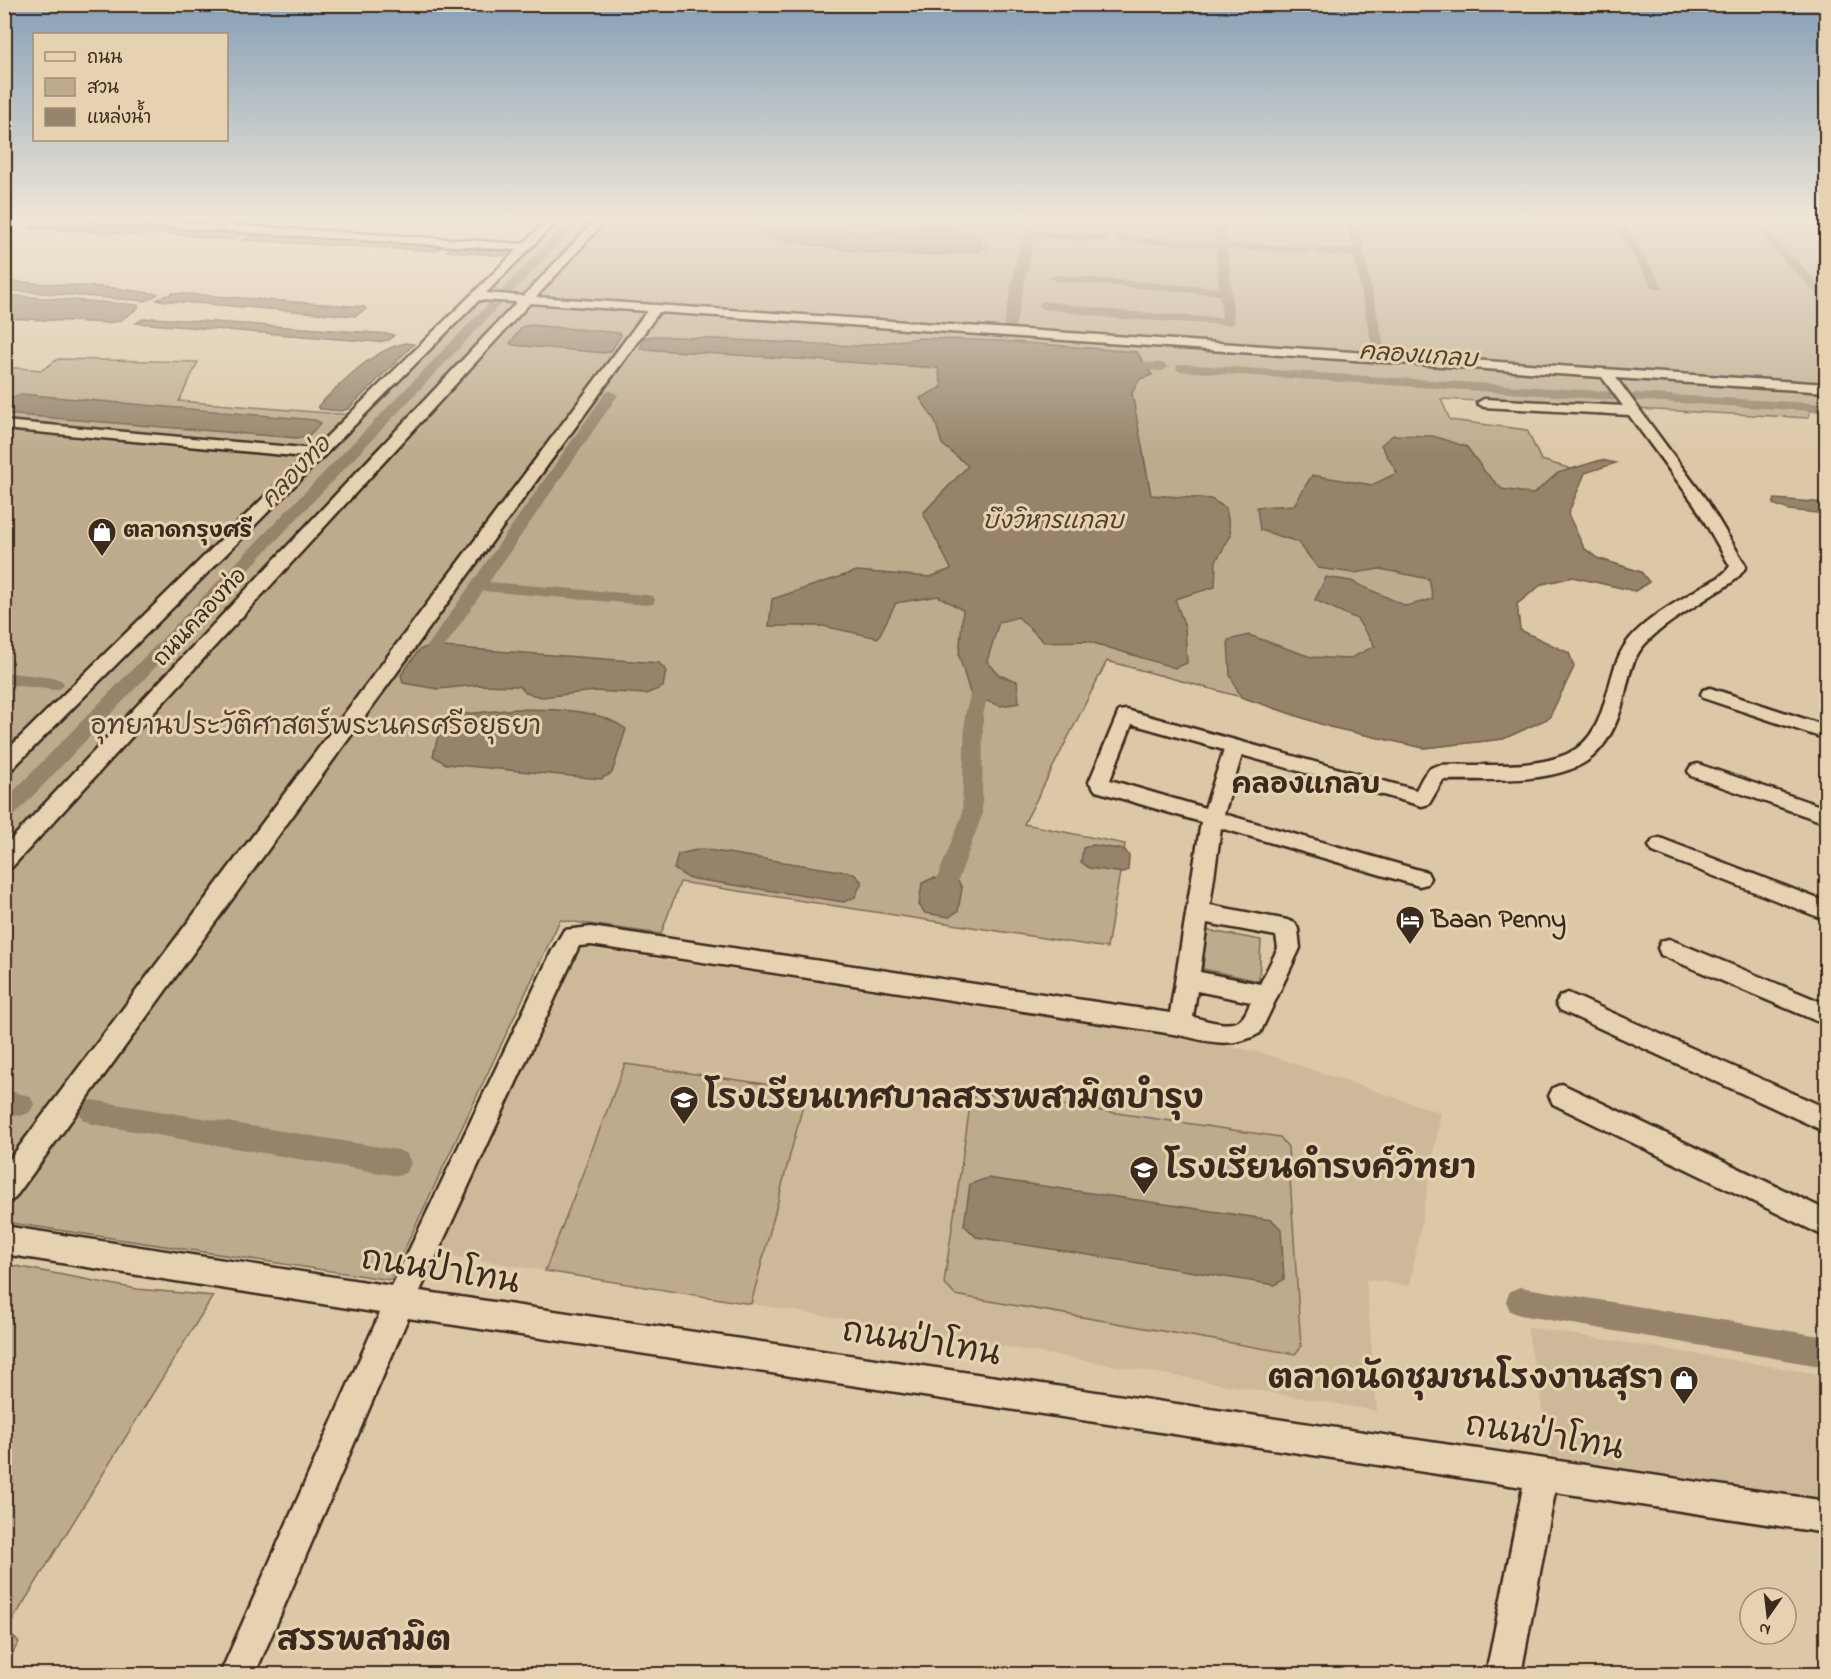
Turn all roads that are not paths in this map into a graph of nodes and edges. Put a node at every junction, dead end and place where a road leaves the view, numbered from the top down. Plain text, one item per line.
1 (481, 298) edge
2 (514, 298) edge
3 (522, 299) junction
4 (655, 309) junction
5 (1605, 372) junction
6 (1827, 388) edge
7 (1484, 403) dead end
8 (1634, 411) junction
9 (4, 425) edge
10 (4, 437) edge
11 (312, 459) junction
12 (1710, 694) dead end
13 (1827, 733) edge
14 (1235, 747) junction
15 (4, 765) edge
16 (1698, 771) dead end
17 (1827, 816) edge
18 (1212, 819) junction
19 (1660, 846) dead end
20 (4, 861) edge
21 (1419, 878) dead end
22 (1827, 911) edge
23 (1198, 912) junction
24 (1669, 948) dead end
25 (1187, 979) junction
26 (1266, 995) junction
27 (1568, 1003) dead end
28 (1827, 1015) edge
29 (1180, 1025) junction
30 (1562, 1096) dead end
31 (1827, 1120) edge
32 (4, 1190) edge
33 (1827, 1224) edge
34 (4, 1240) edge
35 (400, 1302) junction
36 (1542, 1474) junction
37 (1827, 1517) edge
38 (237, 1674) edge
39 (1503, 1674) edge

1 - 11 street, ถนนคลองท่อ
2 - 3 street
3 - 4 street
3 - 20 street, ถนนคลองท่อ
4 - 5 street
4 - 32 street
5 - 6 street
5 - 8 street
7 - 8 street
8 - 14 street
9 - 11 street
10 - 11 street
11 - 15 street, ถนนคลองท่อ
12 - 13 street
14 - 18 street
14 - 18 street
16 - 17 street
18 - 21 street
18 - 23 street
19 - 22 street
23 - 25 street
23 - 26 street
24 - 28 street
25 - 26 street
25 - 29 street
26 - 29 street
27 - 31 street
29 - 35 street
30 - 33 street
34 - 35 street, ถนนป่าโทน
35 - 36 street, ถนนป่าโทน
35 - 38 street
36 - 37 street, ถนนป่าโทน
36 - 39 street

